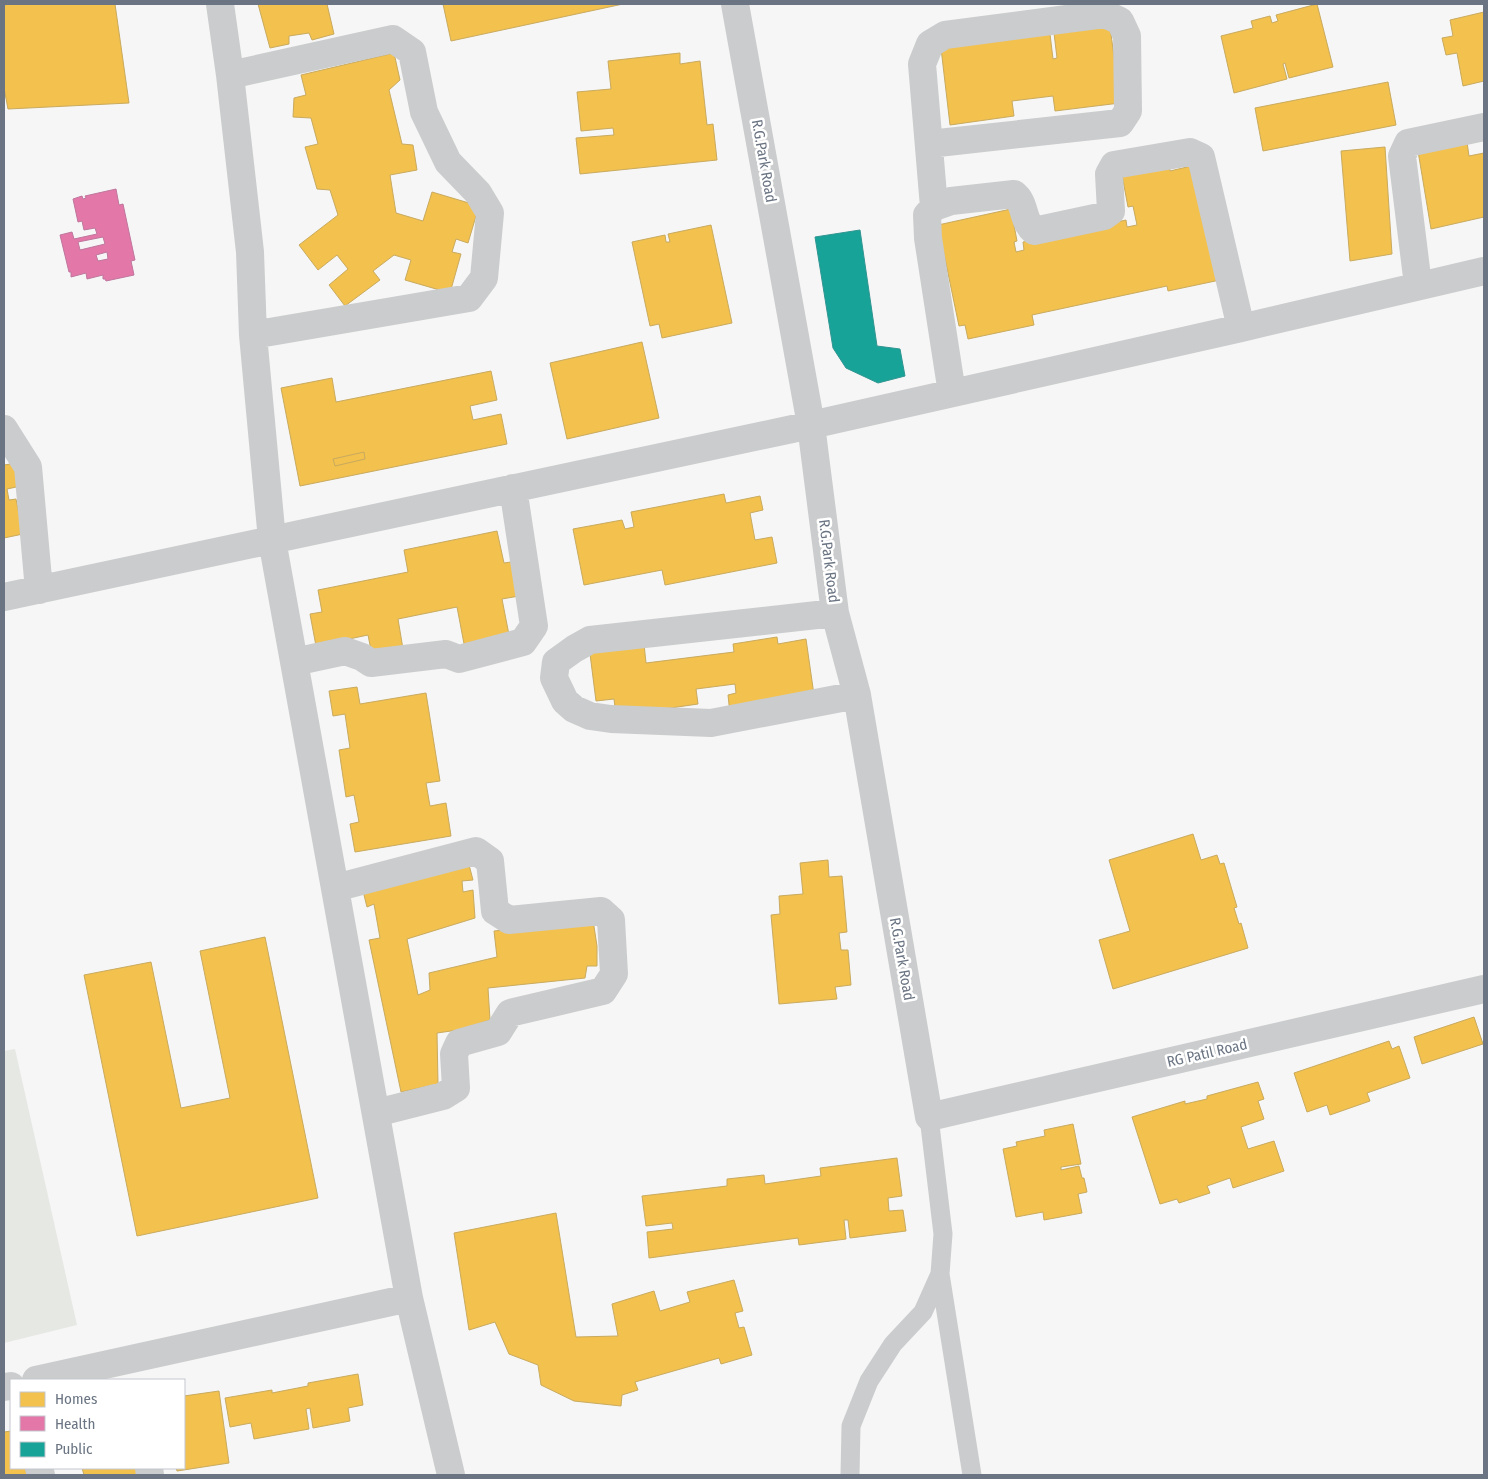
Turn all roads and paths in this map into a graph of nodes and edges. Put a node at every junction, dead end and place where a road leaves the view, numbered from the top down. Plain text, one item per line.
1 (220, 4) edge
2 (735, 4) edge
3 (230, 75) junction
4 (1484, 127) edge
5 (929, 144) junction
6 (934, 207) junction
7 (1484, 271) edge
8 (1418, 285) junction
9 (1240, 328) junction
10 (253, 335) junction
11 (952, 393) junction
12 (811, 425) junction
13 (4, 429) edge
14 (513, 488) junction
15 (272, 540) junction
16 (39, 590) junction
17 (4, 597) edge
18 (835, 613) junction
19 (294, 662) junction
20 (857, 695) junction
21 (335, 888) junction
22 (1484, 989) edge
23 (376, 1112) junction
24 (930, 1117) junction
25 (940, 1274) junction
26 (409, 1298) junction
27 (136, 1369) edge
28 (45, 1379) edge
29 (451, 1475) edge
30 (850, 1475) edge
31 (972, 1475) edge

1 - 3 street
2 - 12 street, R.G.Park Road
3 - 10 street
3 - 10 street
4 - 8 street
5 - 5 street
5 - 6 street
6 - 9 street
6 - 11 street
7 - 8 street
8 - 9 street
9 - 11 street
10 - 15 street
11 - 12 street
12 - 14 street
12 - 18 street, R.G.Park Road
13 - 16 street
14 - 15 street
14 - 19 street
15 - 16 street
15 - 19 street
16 - 17 street
18 - 20 street, R.G.Park Road
18 - 20 street
19 - 21 street
20 - 24 street, R.G.Park Road
21 - 23 street
21 - 23 street
22 - 24 street, RG Patil Road
23 - 26 street
24 - 25 lane
25 - 30 lane
25 - 31 lane
26 - 27 street
26 - 29 street
27 - 28 street

